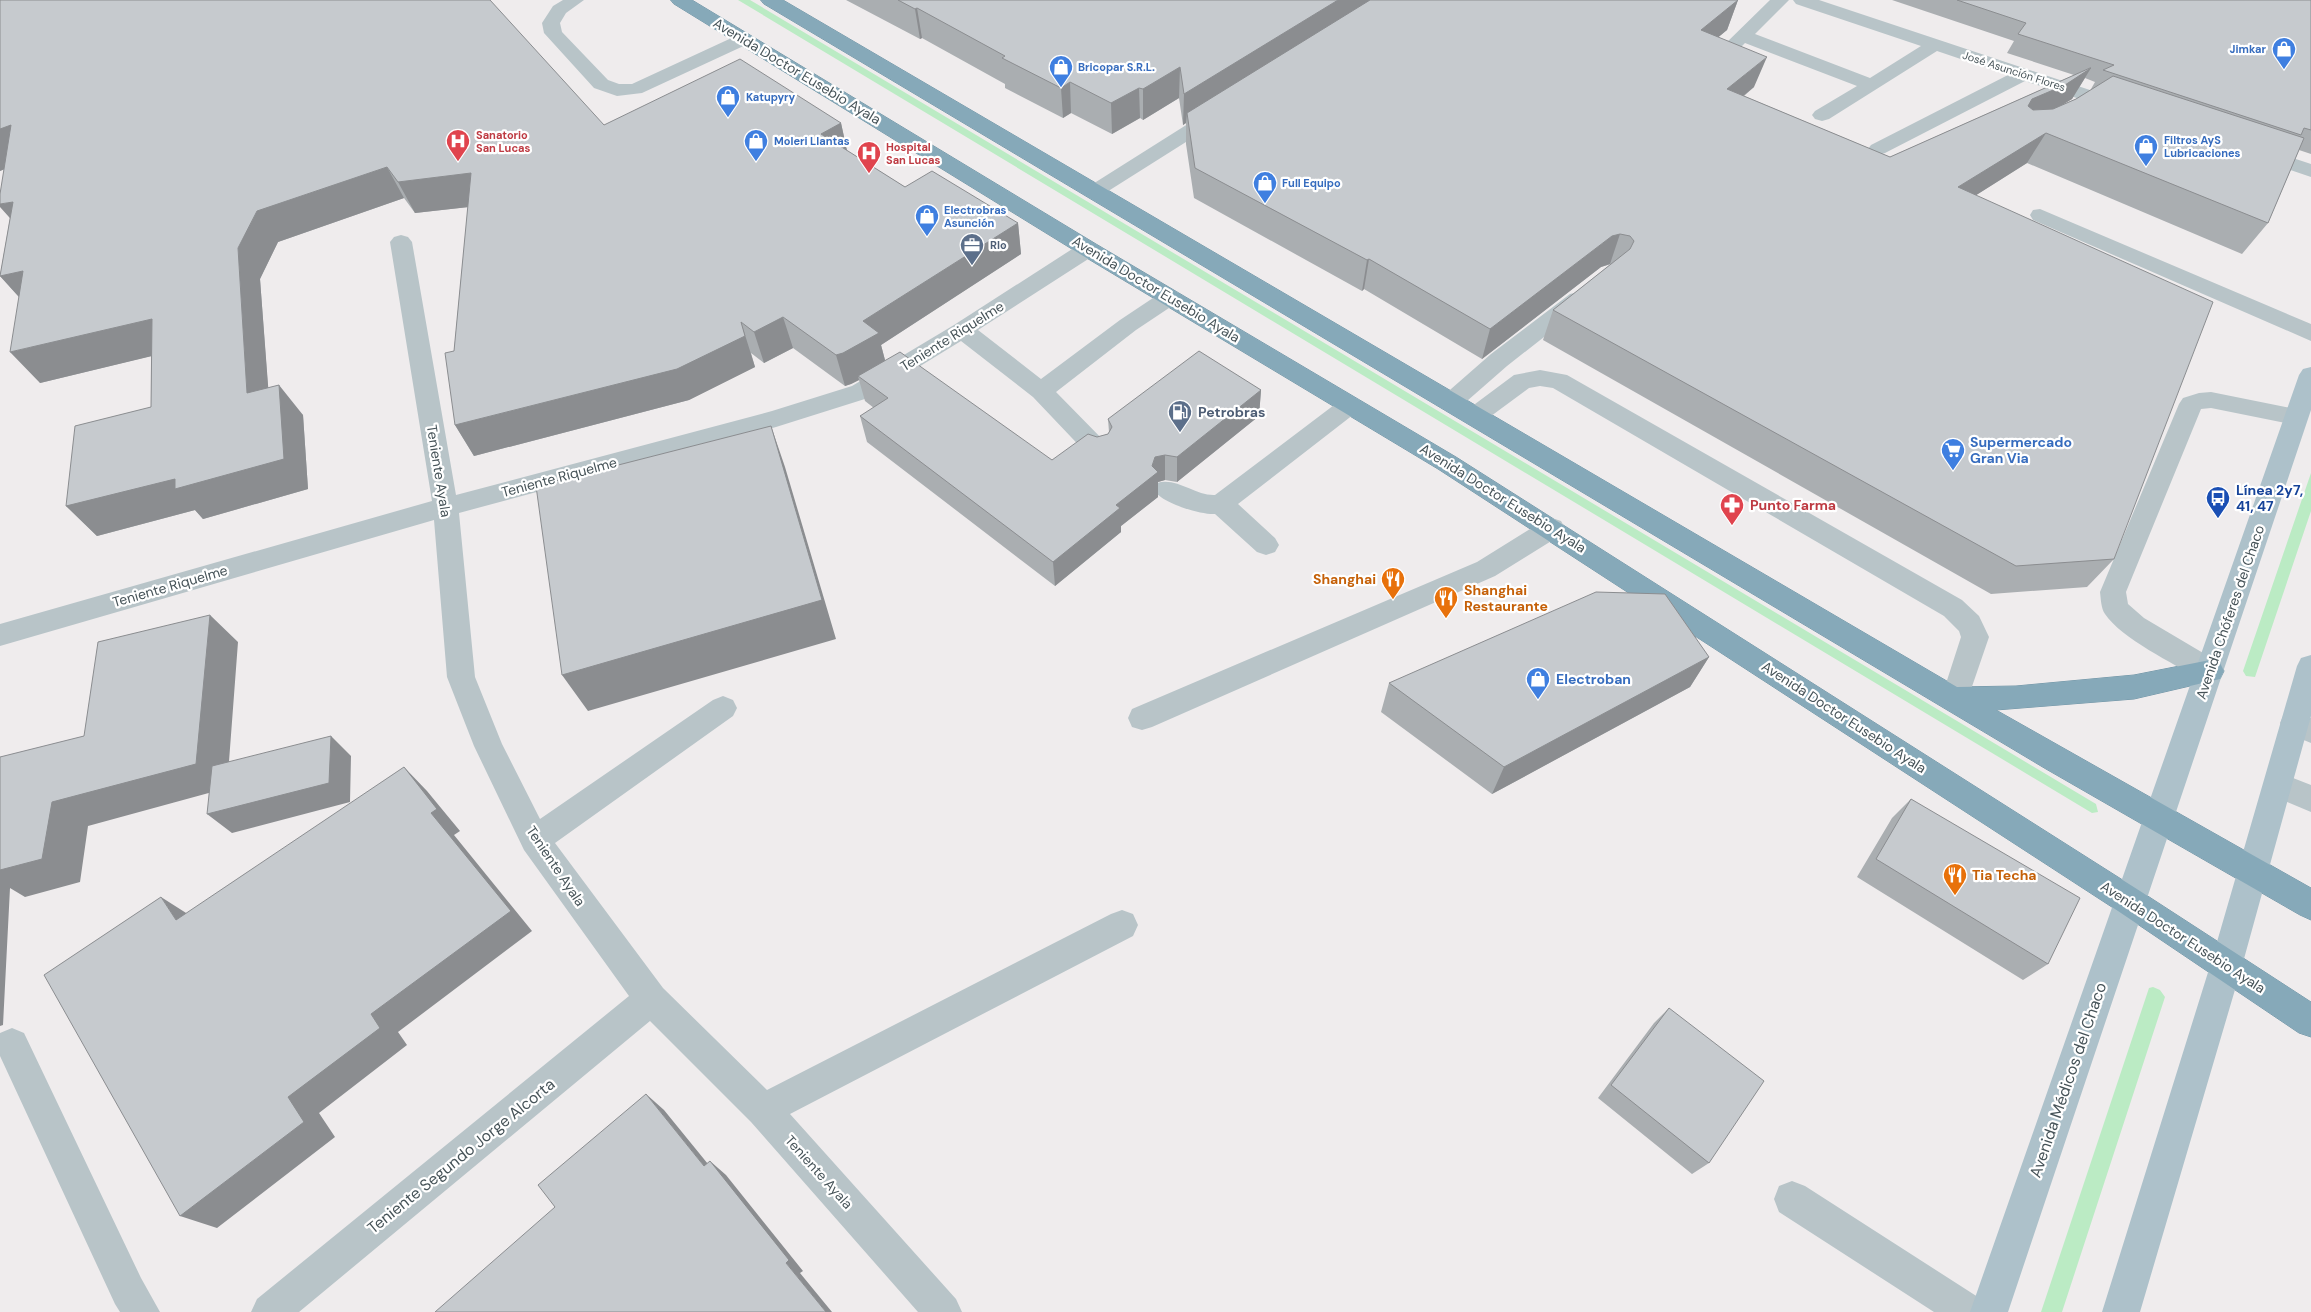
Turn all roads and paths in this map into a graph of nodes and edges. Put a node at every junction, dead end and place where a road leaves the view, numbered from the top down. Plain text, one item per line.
1 (575, 0) edge
2 (680, 0) edge
3 (770, 0) edge
4 (1780, 0) edge
5 (1802, 0) edge
6 (1743, 36) junction
7 (744, 39) junction
8 (1934, 44) junction
9 (1721, 56) edge
10 (2024, 74) junction
11 (1872, 85) junction
12 (2091, 97) junction
13 (1230, 106) edge
14 (2069, 111) edge
15 (2137, 112) edge
16 (1822, 115) dead end
17 (2238, 146) edge
18 (1878, 148) dead end
19 (2311, 171) edge
20 (1095, 191) junction
21 (2040, 215) dead end
22 (401, 242) dead end
23 (1088, 249) junction
24 (1596, 285) edge
25 (1170, 297) junction
26 (962, 330) junction
27 (2311, 333) edge
28 (2311, 375) edge
29 (1042, 391) junction
30 (1451, 402) junction
31 (1350, 404) junction
32 (1475, 416) junction
33 (2296, 417) junction
34 (1100, 451) edge
35 (1166, 490) dead end
36 (1221, 504) junction
37 (446, 507) junction
38 (1552, 528) junction
39 (1266, 544) dead end
40 (0, 635) edge
41 (2311, 666) edge
42 (2210, 671) junction
43 (1955, 699) junction
44 (723, 708) dead end
45 (1142, 718) dead end
46 (2303, 727) edge
47 (2278, 785) junction
48 (2311, 800) edge
49 (2159, 819) junction
50 (535, 840) junction
51 (2148, 849) joint
52 (2254, 870) junction
53 (2129, 901) junction
54 (2311, 904) edge
55 (1122, 925) dead end
56 (2226, 966) junction
57 (651, 999) junction
58 (2311, 1021) edge
59 (12, 1045) dead end
60 (763, 1110) junction
61 (1792, 1198) dead end
62 (141, 1312) edge
63 (270, 1312) edge
64 (943, 1312) edge
65 (1968, 1312) edge
66 (1989, 1312) edge
67 (2121, 1312) edge

1 - 7 street
2 - 7 highway, Avenida Doctor Eusebio Ayala
3 - 20 highway
4 - 6 street
5 - 8 street, José Asunción Flores
6 - 9 street
6 - 11 street
7 - 23 highway, Avenida Doctor Eusebio Ayala
8 - 10 street, José Asunción Flores
8 - 11 street
10 - 12 street, José Asunción Flores
10 - 18 street
11 - 16 street
12 - 14 street
12 - 15 street, José Asunción Flores
13 - 20 street
17 - 19 street
20 - 30 highway
21 - 27 street
22 - 37 street, Teniente Ayala
23 - 25 highway, Avenida Doctor Eusebio Ayala
23 - 26 street, Teniente Riquelme
24 - 30 street
25 - 29 street
25 - 31 highway, Avenida Doctor Eusebio Ayala
26 - 29 street
26 - 37 street, Teniente Riquelme
28 - 33 main road, Avenida Chóferes del Chaco
29 - 34 street
30 - 32 highway
31 - 36 street
31 - 38 highway, Avenida Doctor Eusebio Ayala
32 - 43 highway
32 - 43 street
33 - 42 main road, Avenida Chóferes del Chaco
33 - 42 street
35 - 36 street
36 - 39 street
37 - 40 street, Teniente Riquelme
37 - 50 street, Teniente Ayala
38 - 45 street
38 - 53 highway, Avenida Doctor Eusebio Ayala
41 - 46 main road
42 - 43 highway
42 - 49 main road, Avenida Chóferes del Chaco
43 - 49 highway
44 - 50 street
46 - 47 main road
47 - 48 street
47 - 52 main road
49 - 51 main road, Avenida Chóferes del Chaco
49 - 52 highway
50 - 57 street, Teniente Ayala
51 - 53 main road, Avenida Médicos del Chaco
52 - 54 highway
52 - 56 main road
53 - 56 highway, Avenida Doctor Eusebio Ayala
53 - 66 main road, Avenida Médicos del Chaco
55 - 60 street
56 - 58 highway, Avenida Doctor Eusebio Ayala
56 - 67 main road
57 - 60 street, Teniente Ayala
57 - 63 street, Teniente Segundo Jorge Alcorta
59 - 62 street
60 - 64 street, Teniente Ayala
61 - 65 street

